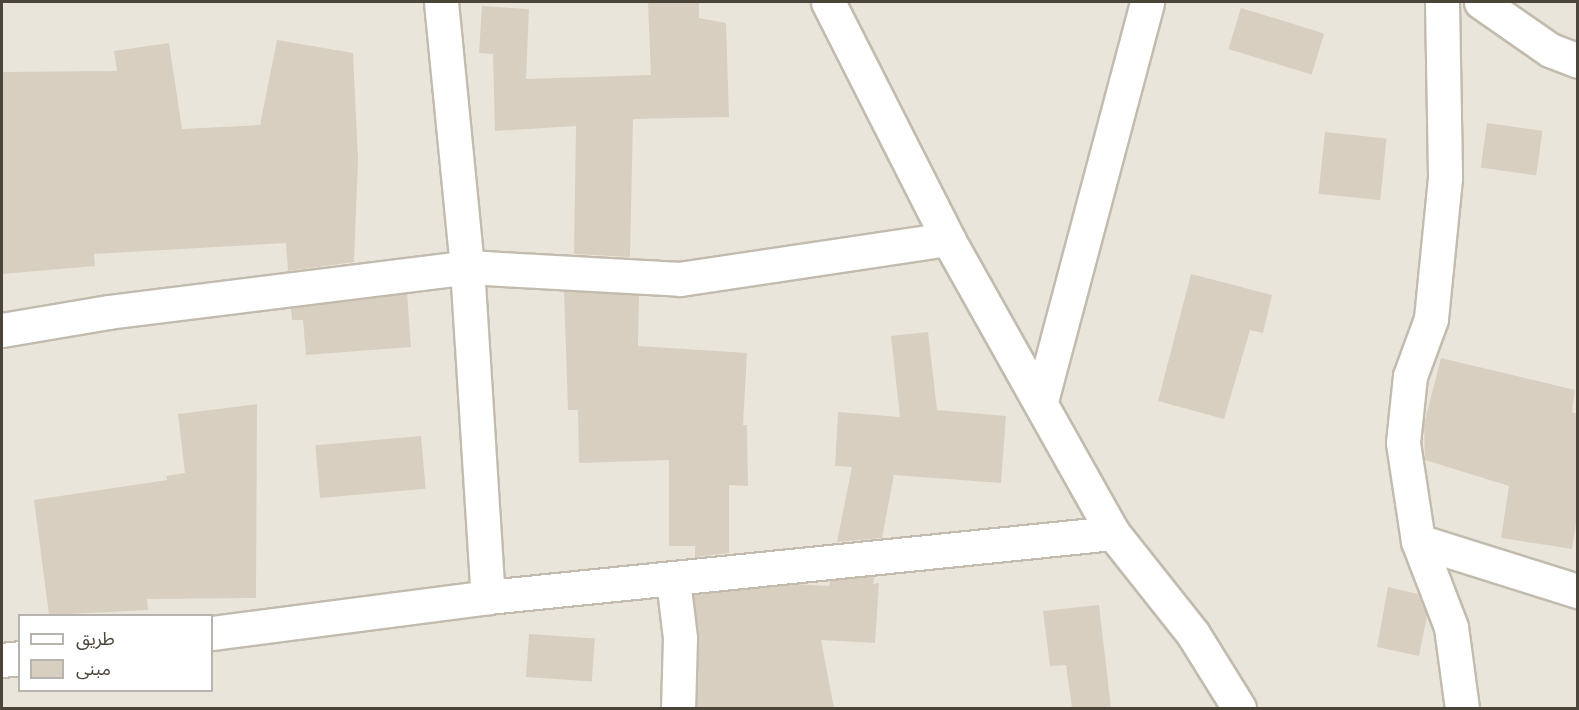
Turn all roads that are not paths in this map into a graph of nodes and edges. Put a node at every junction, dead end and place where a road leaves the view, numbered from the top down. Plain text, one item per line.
1 (441, 2) edge
2 (828, 2) edge
3 (1147, 2) edge
4 (1442, 2) edge
5 (1481, 2) edge
6 (1578, 60) edge
7 (948, 239) junction
8 (467, 267) junction
9 (2, 330) edge
10 (1041, 401) junction
11 (1113, 533) junction
12 (1418, 541) junction
13 (673, 580) junction
14 (1578, 591) edge
15 (488, 597) junction
16 (213, 633) edge
17 (18, 658) edge
18 (2, 660) edge
19 (678, 708) edge
20 (1239, 708) edge
21 (1462, 708) edge

1 - 8 street
2 - 7 street
3 - 10 street
4 - 12 street
5 - 6 street
7 - 8 street
7 - 10 street
8 - 9 street
8 - 15 street
10 - 11 street
11 - 13 street
11 - 20 street
12 - 14 street
12 - 21 street
13 - 15 street
13 - 19 street
15 - 16 street
17 - 18 street

